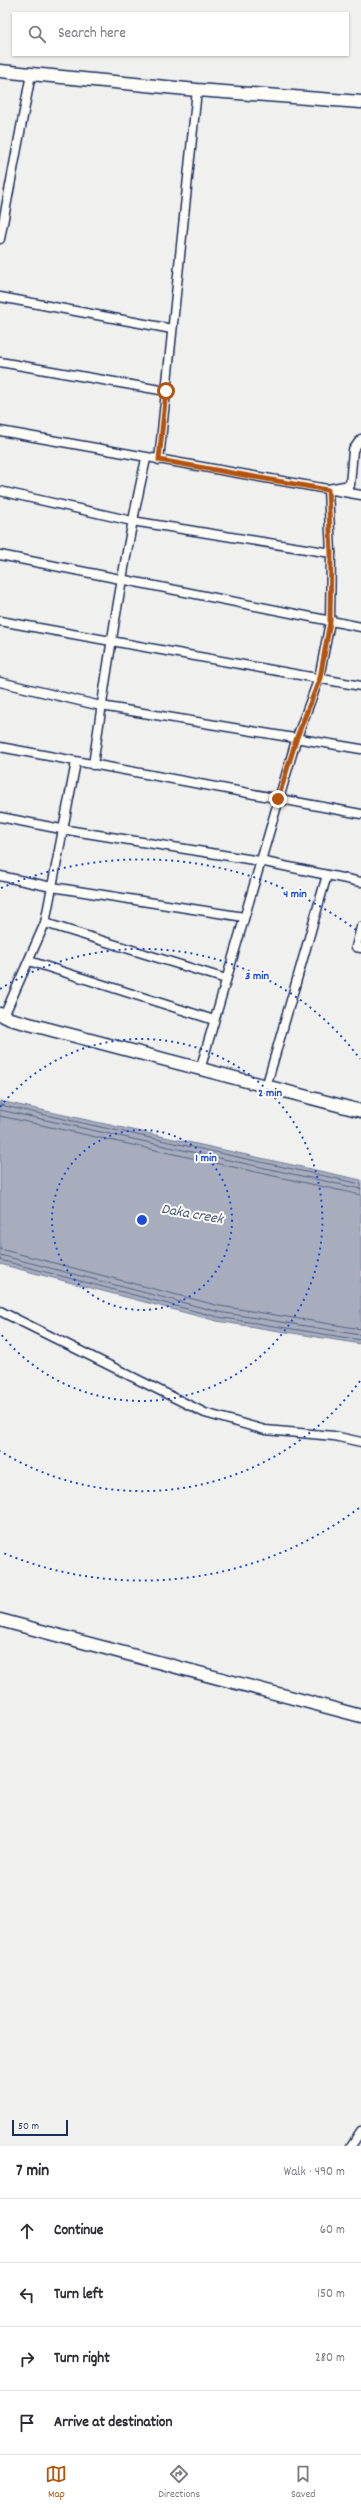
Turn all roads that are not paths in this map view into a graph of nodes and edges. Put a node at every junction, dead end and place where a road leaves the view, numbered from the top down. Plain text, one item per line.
1 (0, 71) edge
2 (31, 74) junction
3 (197, 90) junction
4 (361, 102) edge
5 (0, 239) edge
6 (0, 297) edge
7 (172, 330) junction
8 (0, 362) edge
9 (166, 391) junction
10 (0, 431) edge
11 (361, 439) edge
12 (146, 459) junction
13 (159, 460) junction
14 (328, 490) junction
15 (0, 491) edge
16 (361, 495) edge
17 (132, 521) junction
18 (331, 553) junction
19 (0, 555) edge
20 (122, 578) junction
21 (0, 621) edge
22 (330, 622) junction
23 (361, 627) edge
24 (111, 642) junction
25 (320, 678) junction
26 (0, 682) edge
27 (361, 686) edge
28 (101, 706) junction
29 (297, 737) junction
30 (0, 747) edge
31 (361, 749) edge
32 (76, 762) junction
33 (93, 765) junction
34 (278, 799) junction
35 (361, 814) edge
36 (0, 817) edge
37 (61, 829) junction
38 (260, 861) junction
39 (327, 875) junction
40 (0, 876) edge
41 (361, 882) edge
42 (52, 887) junction
43 (244, 917) junction
44 (45, 923) junction
45 (361, 927) edge
46 (361, 948) edge
47 (29, 961) junction
48 (226, 979) junction
49 (2, 1015) edge
50 (214, 1020) junction
51 (200, 1070) junction
52 (266, 1087) junction
53 (361, 1111) edge
54 (0, 1311) edge
55 (361, 1442) edge
56 (0, 1620) edge
57 (361, 1716) edge
58 (361, 2131) edge
59 (351, 2146) edge

1 - 2 street
2 - 3 street
2 - 5 street
3 - 4 street
3 - 7 street
6 - 7 street
7 - 9 street
8 - 9 street
9 - 13 street
10 - 12 street
11 - 14 street
12 - 13 street
12 - 17 street
13 - 14 street
14 - 16 street
14 - 18 street
15 - 17 street
17 - 18 street
17 - 20 street
18 - 22 street
19 - 20 street
20 - 22 street
20 - 24 street
21 - 24 street
22 - 23 street
22 - 25 street
24 - 25 street
24 - 28 street
25 - 27 street
25 - 29 street
26 - 28 street
28 - 29 street
28 - 33 street
29 - 31 street
29 - 34 street
30 - 32 street
32 - 33 street
32 - 37 street
33 - 34 street
34 - 35 street
34 - 38 street
36 - 37 street
37 - 38 street
37 - 42 street
38 - 39 street
38 - 43 street
39 - 41 street
39 - 52 street
40 - 42 street
42 - 43 street
42 - 44 street
43 - 48 street
44 - 47 street
44 - 48 street
45 - 46 street
47 - 49 street
47 - 50 street
48 - 50 street
49 - 51 street
50 - 51 street
51 - 52 street
52 - 53 street
54 - 55 street
56 - 57 street
58 - 59 street

